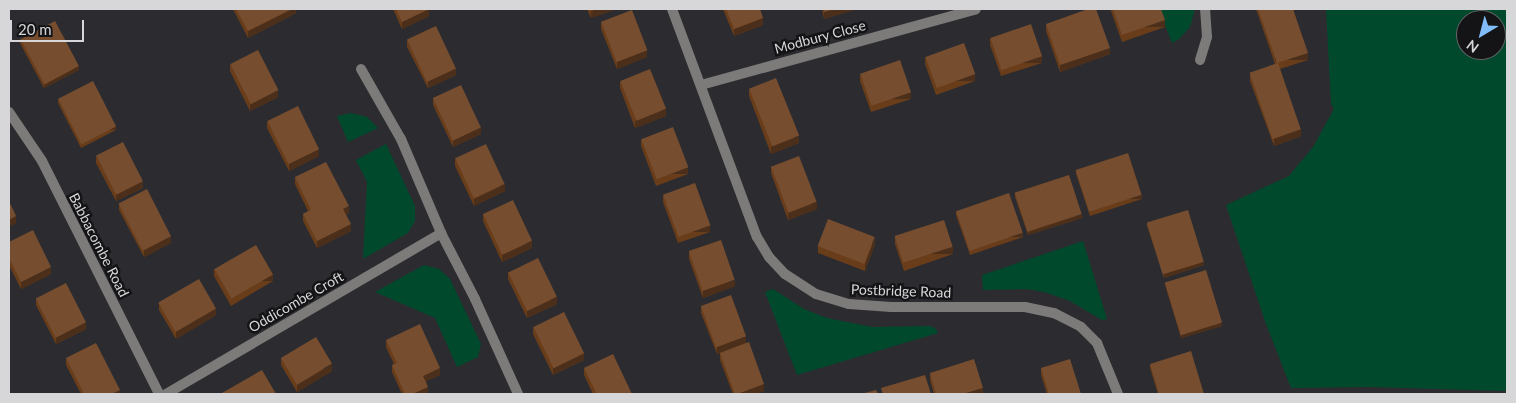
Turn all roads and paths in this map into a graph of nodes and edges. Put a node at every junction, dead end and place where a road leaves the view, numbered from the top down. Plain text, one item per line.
1 (672, 9) edge
2 (976, 9) edge
3 (1205, 9) edge
4 (1200, 60) dead end
5 (361, 69) dead end
6 (701, 85) junction
7 (9, 112) edge
8 (441, 233) junction
9 (160, 394) edge
10 (166, 394) edge
11 (518, 394) edge
12 (1118, 394) edge

1 - 6 street, Postbridge Road
2 - 6 street, Modbury Close
3 - 4 street
5 - 8 street
6 - 12 street, Postbridge Road
7 - 9 street, Babbacombe Road
8 - 10 street, Oddicombe Croft
8 - 11 street

